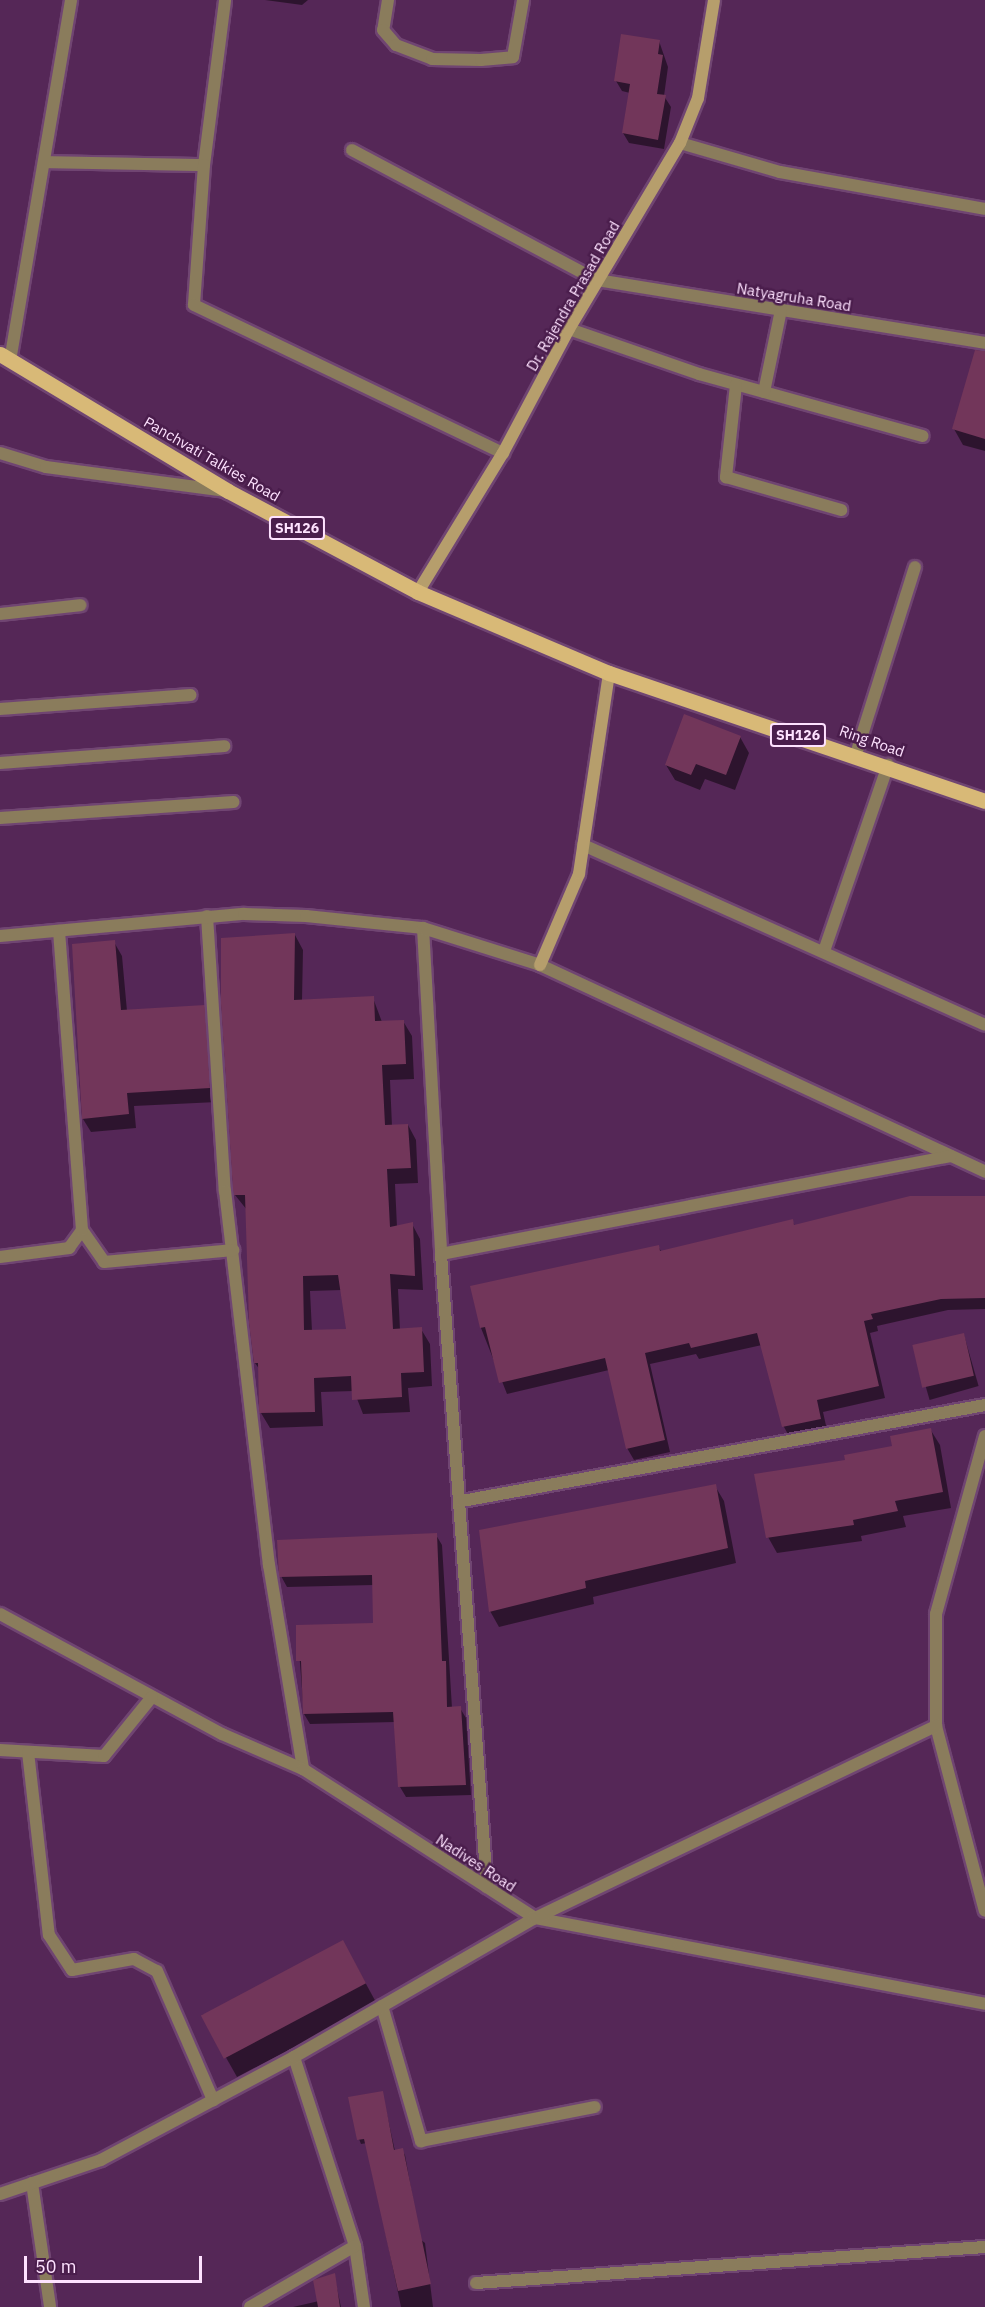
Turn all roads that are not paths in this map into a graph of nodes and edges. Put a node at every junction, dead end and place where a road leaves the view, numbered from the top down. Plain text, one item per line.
1 (71, 0) edge
2 (225, 0) edge
3 (388, 0) edge
4 (523, 0) edge
5 (714, 0) edge
6 (680, 143) junction
7 (352, 150) dead end
8 (46, 162) junction
9 (204, 165) junction
10 (985, 209) edge
11 (597, 280) junction
12 (781, 310) junction
13 (569, 329) junction
14 (985, 343) edge
15 (5, 358) edge
16 (736, 385) junction
17 (764, 392) junction
18 (923, 435) dead end
19 (0, 453) edge
20 (504, 453) junction
21 (228, 492) junction
22 (841, 510) dead end
23 (915, 567) dead end
24 (418, 591) junction
25 (81, 605) dead end
26 (0, 614) edge
27 (609, 672) junction
28 (190, 695) dead end
29 (0, 709) edge
30 (224, 746) dead end
31 (856, 754) junction
32 (0, 763) edge
33 (888, 765) junction
34 (233, 801) dead end
35 (985, 801) edge
36 (0, 818) edge
37 (583, 845) junction
38 (207, 916) junction
39 (423, 928) junction
40 (59, 931) junction
41 (0, 936) edge
42 (824, 951) junction
43 (540, 965) junction
44 (985, 1025) edge
45 (951, 1156) junction
46 (985, 1172) edge
47 (82, 1230) junction
48 (232, 1250) junction
49 (441, 1254) junction
50 (0, 1257) edge
51 (985, 1405) edge
52 (985, 1436) edge
53 (462, 1501) junction
54 (0, 1614) edge
55 (152, 1697) junction
56 (936, 1726) junction
57 (0, 1750) edge
58 (28, 1752) junction
59 (303, 1769) junction
60 (487, 1887) junction
61 (985, 1911) edge
62 (535, 1918) junction
63 (985, 2004) edge
64 (382, 2006) junction
65 (294, 2056) junction
66 (213, 2100) junction
67 (595, 2107) dead end
68 (32, 2183) junction
69 (0, 2194) edge
70 (355, 2246) junction
71 (985, 2247) edge
72 (476, 2283) dead end
73 (50, 2307) edge
74 (250, 2307) edge
75 (364, 2307) edge

1 - 8 street
2 - 9 street
3 - 4 street
5 - 6 main road, Dr. Rajendra Prasad Road
6 - 10 street
6 - 11 main road, Dr. Rajendra Prasad Road
7 - 11 street, Natyagruha Road
8 - 9 street
8 - 15 street
9 - 20 street
11 - 12 street, Natyagruha Road
11 - 13 main road, Dr. Rajendra Prasad Road
12 - 14 street, Natyagruha Road
12 - 17 street
13 - 16 street
13 - 20 main road, Dr. Rajendra Prasad Road
15 - 21 main road, Panchvati Talkies Road / SH126
16 - 17 street
16 - 22 street
17 - 18 street
19 - 21 street
20 - 24 main road, Dr. Rajendra Prasad Road
21 - 24 main road, Panchvati Talkies Road / SH126
23 - 31 street
24 - 27 main road, Panchvati Talkies Road / SH126
25 - 26 street
27 - 31 main road, Ring Road / SH126
27 - 37 main road
28 - 29 street
30 - 32 street
31 - 33 main road, Ring Road / SH126
33 - 35 main road, Ring Road / SH126
33 - 42 street
34 - 36 street
37 - 42 street
37 - 43 main road
38 - 39 street
38 - 40 street
38 - 48 street
39 - 43 street
39 - 49 street
40 - 41 street
40 - 47 street
42 - 44 street
43 - 45 street
45 - 46 street
45 - 49 street
47 - 48 street
47 - 50 street
48 - 59 street
49 - 53 street
51 - 53 street
52 - 56 street
53 - 60 street
54 - 55 street, Nadives Road
55 - 58 street
55 - 59 street, Nadives Road
56 - 61 street
56 - 62 street
57 - 58 street
58 - 66 street
59 - 60 street, Nadives Road
60 - 62 street, Nadives Road
62 - 63 street, Nadives Road
62 - 64 street
64 - 65 street
64 - 67 street
65 - 66 street
65 - 70 street
66 - 68 street
68 - 69 street
68 - 73 street
70 - 74 street
70 - 75 street
71 - 72 street

